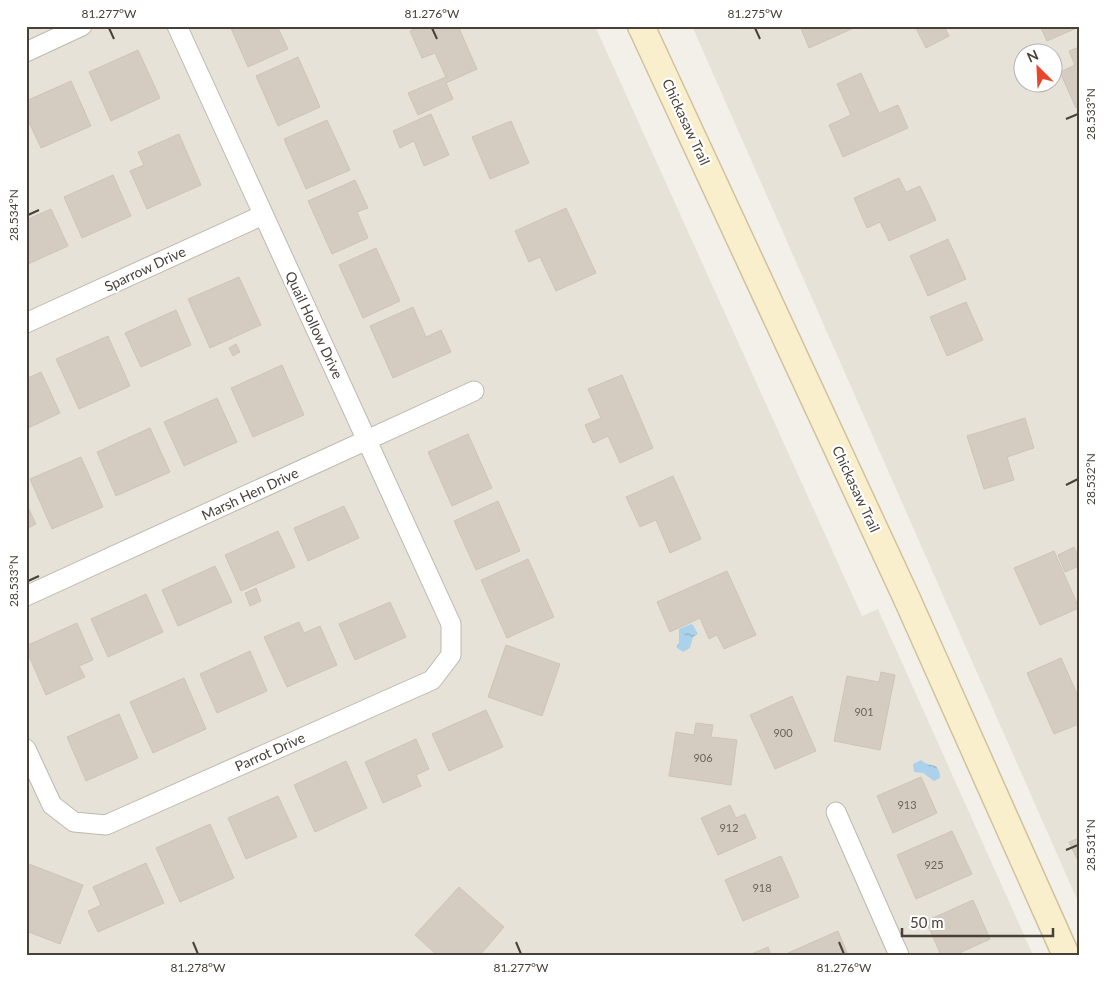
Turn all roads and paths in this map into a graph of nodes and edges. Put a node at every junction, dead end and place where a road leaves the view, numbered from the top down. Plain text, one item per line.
1 (82, 26) edge
2 (177, 26) edge
3 (641, 26) edge
4 (26, 52) edge
5 (263, 214) junction
6 (26, 323) edge
7 (474, 392) dead end
8 (367, 440) junction
9 (26, 596) edge
10 (451, 624) joint
11 (26, 749) edge
12 (836, 812) dead end
13 (899, 955) edge
14 (1066, 955) edge

1 - 4 street
2 - 5 street, Quail Hollow Drive
3 - 14 street, Chickasaw Trail
5 - 6 street, Sparrow Drive
5 - 8 street, Quail Hollow Drive
7 - 8 street, Marsh Hen Drive
8 - 9 street, Marsh Hen Drive
8 - 10 street, Quail Hollow Drive
10 - 11 street, Parrot Drive
12 - 13 street

